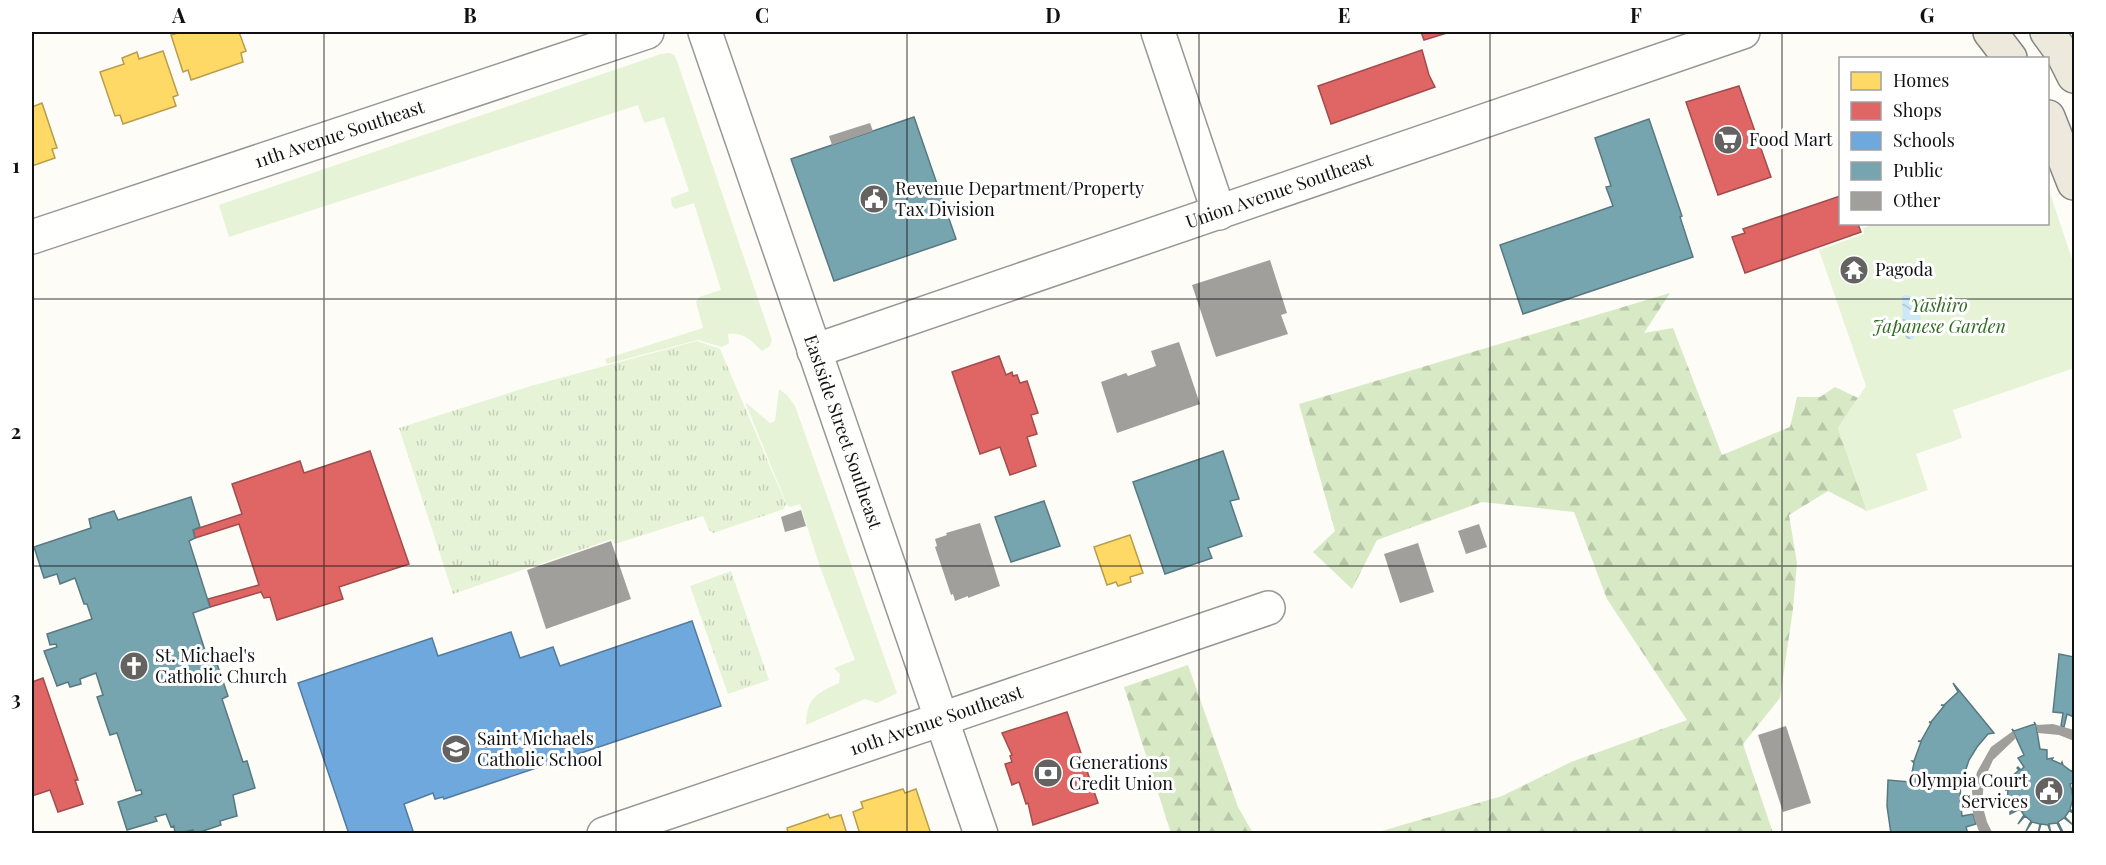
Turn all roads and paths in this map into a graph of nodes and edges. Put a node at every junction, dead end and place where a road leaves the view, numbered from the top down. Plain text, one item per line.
1 (647, 32) edge
2 (705, 32) edge
3 (1158, 32) edge
4 (1743, 32) edge
5 (1990, 32) edge
6 (2047, 32) edge
7 (2009, 57) edge
8 (2074, 76) edge
9 (2049, 120) edge
10 (2074, 183) edge
11 (1219, 213) junction
12 (32, 237) edge
13 (814, 351) junction
14 (1268, 608) dead end
15 (941, 718) junction
16 (604, 834) edge
17 (981, 834) edge

1 - 12 street, 11th Avenue Southeast
2 - 13 street, Eastside Street Southeast
3 - 11 street
4 - 11 street, Union Avenue Southeast
5 - 7 main road
6 - 8 main road
9 - 10 main road
11 - 13 street, Union Avenue Southeast
13 - 15 street, Eastside Street Southeast
14 - 15 street, 10th Avenue Southeast
15 - 16 street, 10th Avenue Southeast
15 - 17 street, Eastside Street Southeast

